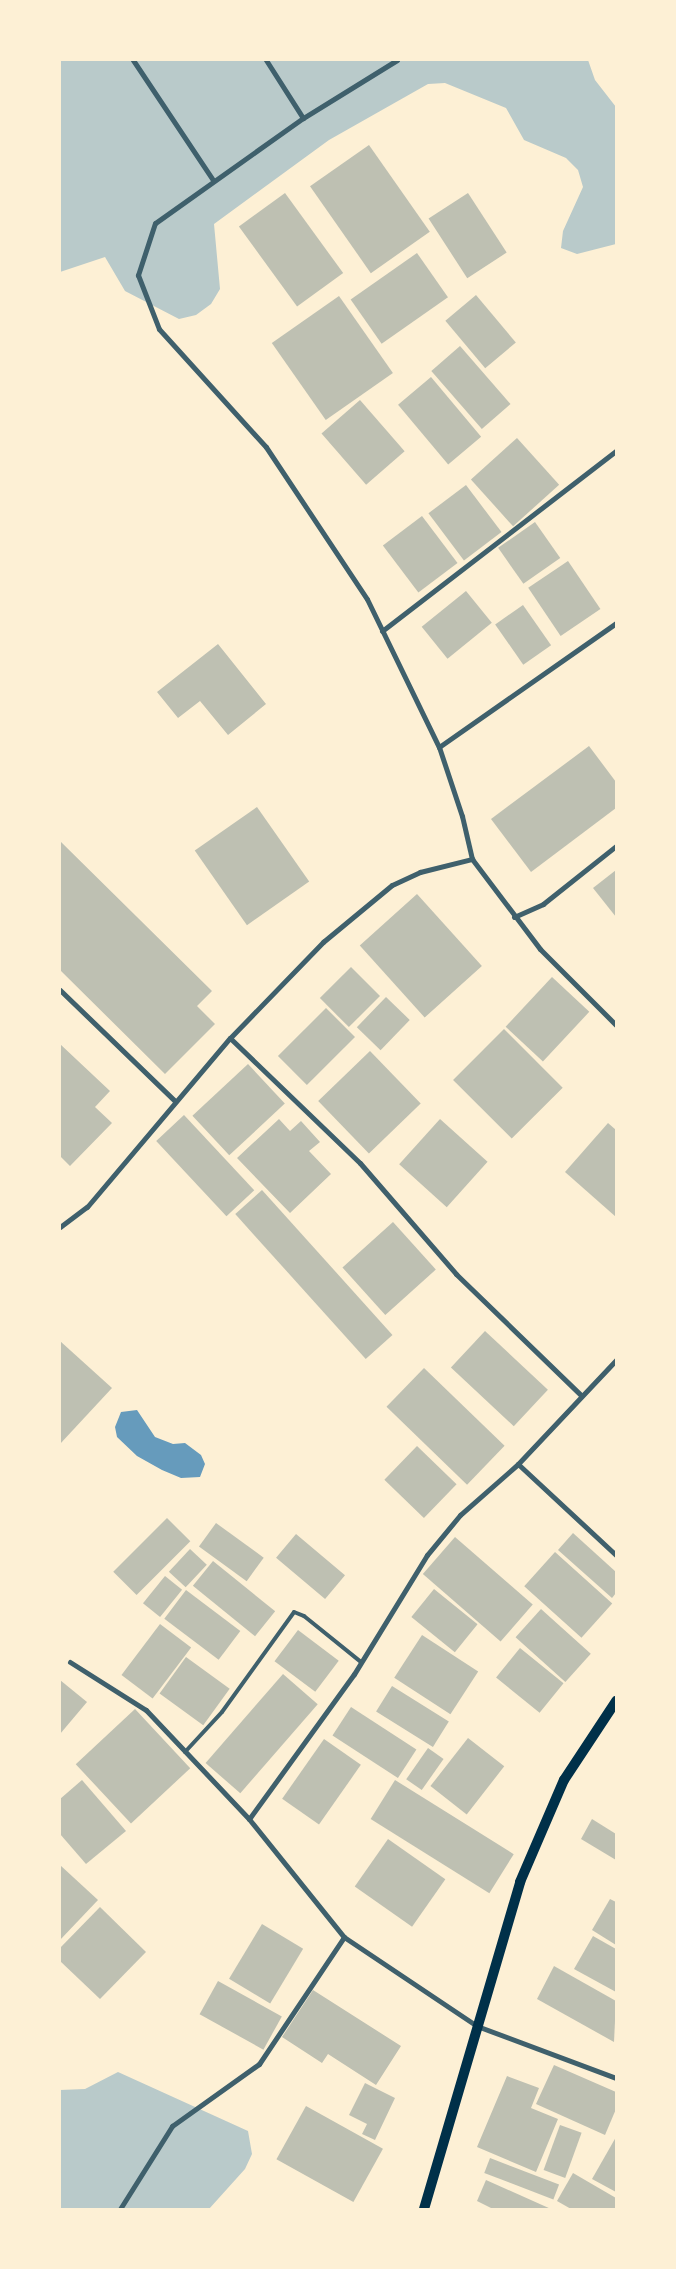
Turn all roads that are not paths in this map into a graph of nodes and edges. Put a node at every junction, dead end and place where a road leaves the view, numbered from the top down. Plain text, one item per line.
1 (133, 60) edge
2 (266, 60) edge
3 (397, 60) edge
4 (303, 118) junction
5 (213, 180) junction
6 (616, 451) edge
7 (616, 623) edge
8 (382, 631) junction
9 (439, 747) junction
10 (616, 846) edge
11 (472, 859) junction
12 (514, 917) junction
13 (60, 990) edge
14 (616, 1025) edge
15 (230, 1038) junction
16 (175, 1101) junction
17 (60, 1227) edge
18 (616, 1360) edge
19 (581, 1395) junction
20 (518, 1464) junction
21 (616, 1555) edge
22 (70, 1662) dead end
23 (361, 1662) junction
24 (616, 1701) edge
25 (186, 1752) junction
26 (249, 1819) junction
27 (344, 1937) junction
28 (477, 2026) junction
29 (616, 2078) edge
30 (120, 2209) edge
31 (424, 2209) edge

1 - 5 street
2 - 4 street
3 - 4 street
4 - 5 street
5 - 8 street
6 - 8 street
7 - 9 street
8 - 9 street
9 - 11 street
10 - 12 street
11 - 12 street
11 - 15 street
12 - 14 street
13 - 16 street
15 - 16 street
15 - 19 street
16 - 17 street
18 - 19 street
19 - 20 street
20 - 21 street
20 - 23 street
22 - 25 street
23 - 25 lane
23 - 26 street
24 - 28 main road
25 - 26 street
26 - 27 street
27 - 28 street
27 - 30 street
28 - 29 street
28 - 31 main road

